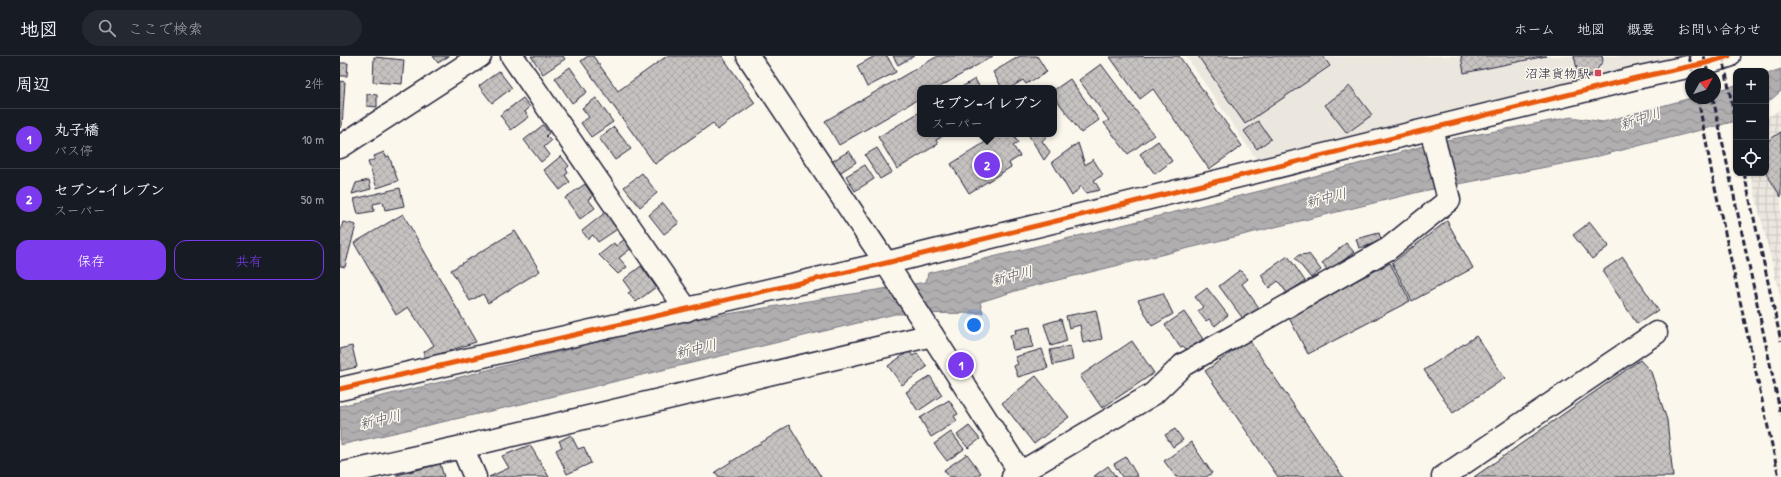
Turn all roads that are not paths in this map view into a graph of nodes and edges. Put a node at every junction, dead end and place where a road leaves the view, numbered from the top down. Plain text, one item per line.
1 (480, 56) edge
2 (512, 56) edge
3 (748, 56) edge
4 (1729, 56) edge
5 (1431, 130) junction
6 (340, 147) edge
7 (890, 268) junction
8 (687, 310) junction
9 (1656, 333) dead end
10 (932, 335) junction
11 (340, 389) edge
12 (462, 447) junction
13 (340, 474) edge
14 (1019, 476) edge
15 (475, 477) edge
16 (1443, 477) edge

1 - 6 street
2 - 8 street
3 - 7 street
4 - 5 street
5 - 7 street
5 - 14 street
7 - 8 street
7 - 10 street
8 - 11 street
9 - 16 street
10 - 12 street
10 - 14 street
12 - 13 street
12 - 15 street

